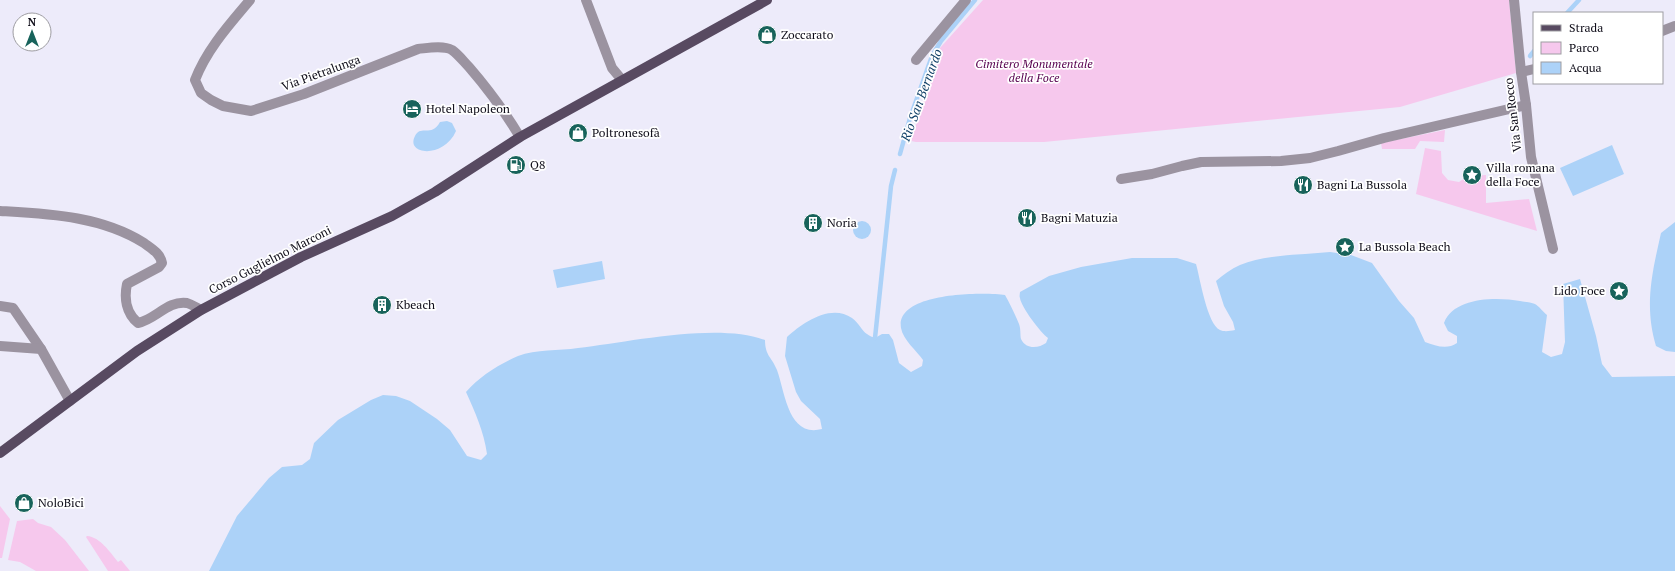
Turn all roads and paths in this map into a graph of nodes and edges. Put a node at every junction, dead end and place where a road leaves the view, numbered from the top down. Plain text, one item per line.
1 (250, 0) edge
2 (586, 0) edge
3 (767, 0) edge
4 (966, 0) edge
5 (1514, 0) edge
6 (1675, 26) edge
7 (1663, 31) edge
8 (916, 60) dead end
9 (1533, 69) edge
10 (1521, 72) junction
11 (622, 80) junction
12 (1526, 105) junction
13 (520, 137) junction
14 (1121, 179) dead end
15 (0, 212) edge
16 (1553, 249) dead end
17 (0, 306) edge
18 (201, 310) junction
19 (0, 346) edge
20 (41, 349) junction
21 (70, 401) junction
22 (0, 453) edge

1 - 13 street, Via Pietralunga
2 - 11 street
3 - 11 main road
4 - 8 street
5 - 10 street, Via San Rocco
6 - 7 street
9 - 10 street
10 - 12 street, Via San Rocco
11 - 13 main road, Corso Guglielmo Marconi
12 - 14 street
12 - 16 street, Via San Rocco
13 - 18 main road, Corso Guglielmo Marconi
15 - 18 street
17 - 20 street
18 - 21 main road, Corso Guglielmo Marconi
19 - 20 street
20 - 21 street
21 - 22 main road, Corso Guglielmo Marconi

